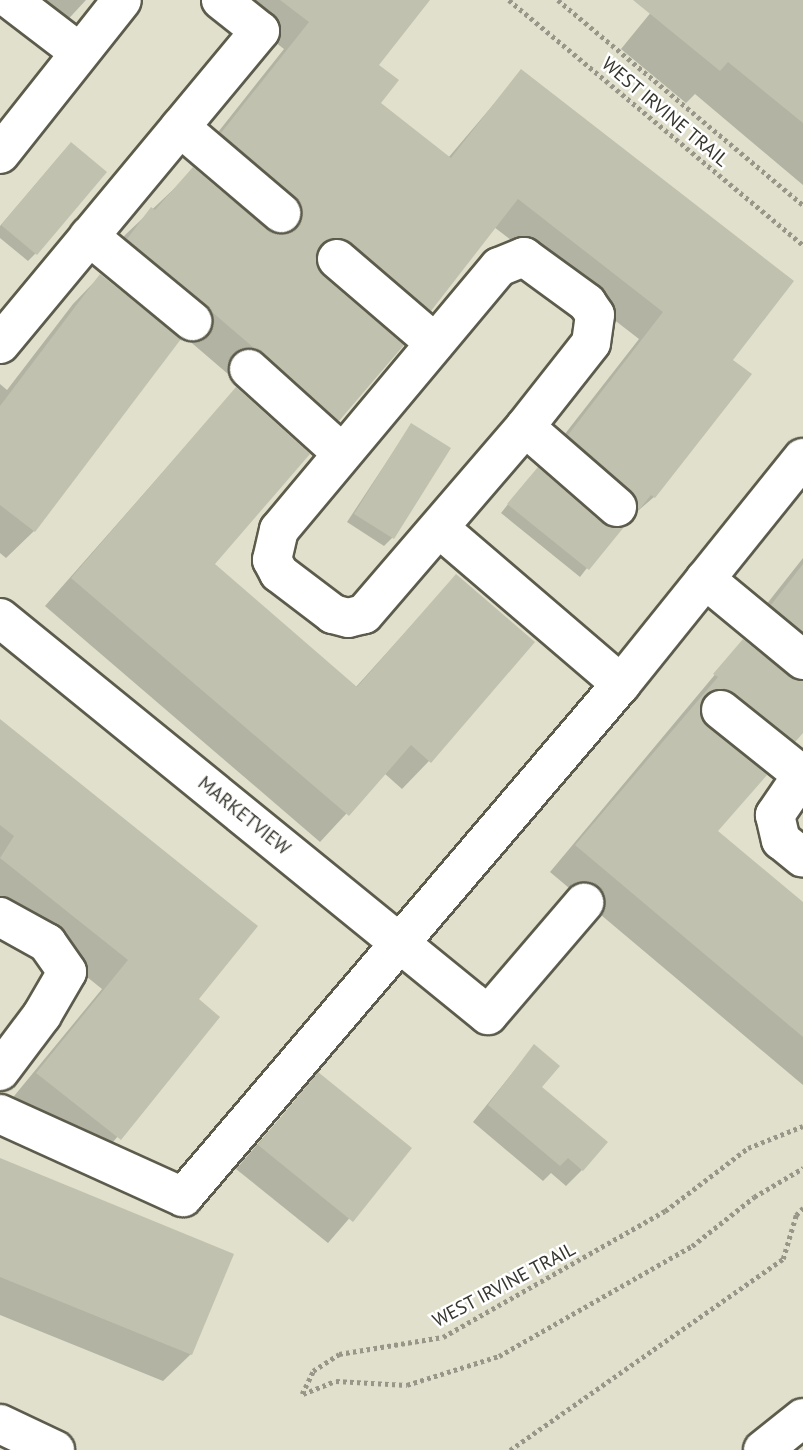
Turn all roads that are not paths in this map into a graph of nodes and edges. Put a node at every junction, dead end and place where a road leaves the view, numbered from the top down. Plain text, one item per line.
1 (11, 0) edge
2 (122, 0) edge
3 (221, 0) edge
4 (79, 52) junction
5 (180, 127) junction
6 (0, 154) edge
7 (281, 213) dead end
8 (89, 236) junction
9 (337, 259) dead end
10 (192, 321) dead end
11 (435, 343) junction
12 (0, 344) edge
13 (249, 369) dead end
14 (525, 427) junction
15 (342, 453) junction
16 (803, 458) edge
17 (617, 507) dead end
18 (439, 528) junction
19 (705, 579) junction
20 (0, 618) edge
21 (803, 660) edge
22 (621, 684) junction
23 (721, 710) dead end
24 (803, 774) edge
25 (803, 858) edge
26 (584, 903) dead end
27 (0, 917) edge
28 (400, 943) junction
29 (0, 1071) edge
30 (0, 1114) edge
31 (803, 1418) edge
32 (0, 1424) edge
33 (55, 1450) edge
34 (763, 1450) edge

1 - 4 main road
2 - 4 main road
3 - 5 main road
4 - 6 main road
5 - 7 main road
5 - 8 main road
8 - 10 main road
8 - 12 main road
9 - 11 main road
11 - 14 main road
11 - 15 main road
13 - 15 main road
14 - 17 main road
14 - 18 main road
15 - 18 main road
16 - 19 main road
18 - 22 main road
19 - 21 main road
19 - 22 main road
20 - 28 main road, MARKETVIEW
22 - 28 main road
23 - 24 main road
24 - 25 main road
26 - 28 main road, MARKETVIEW
27 - 29 main road
28 - 30 main road
31 - 34 main road
32 - 33 main road

